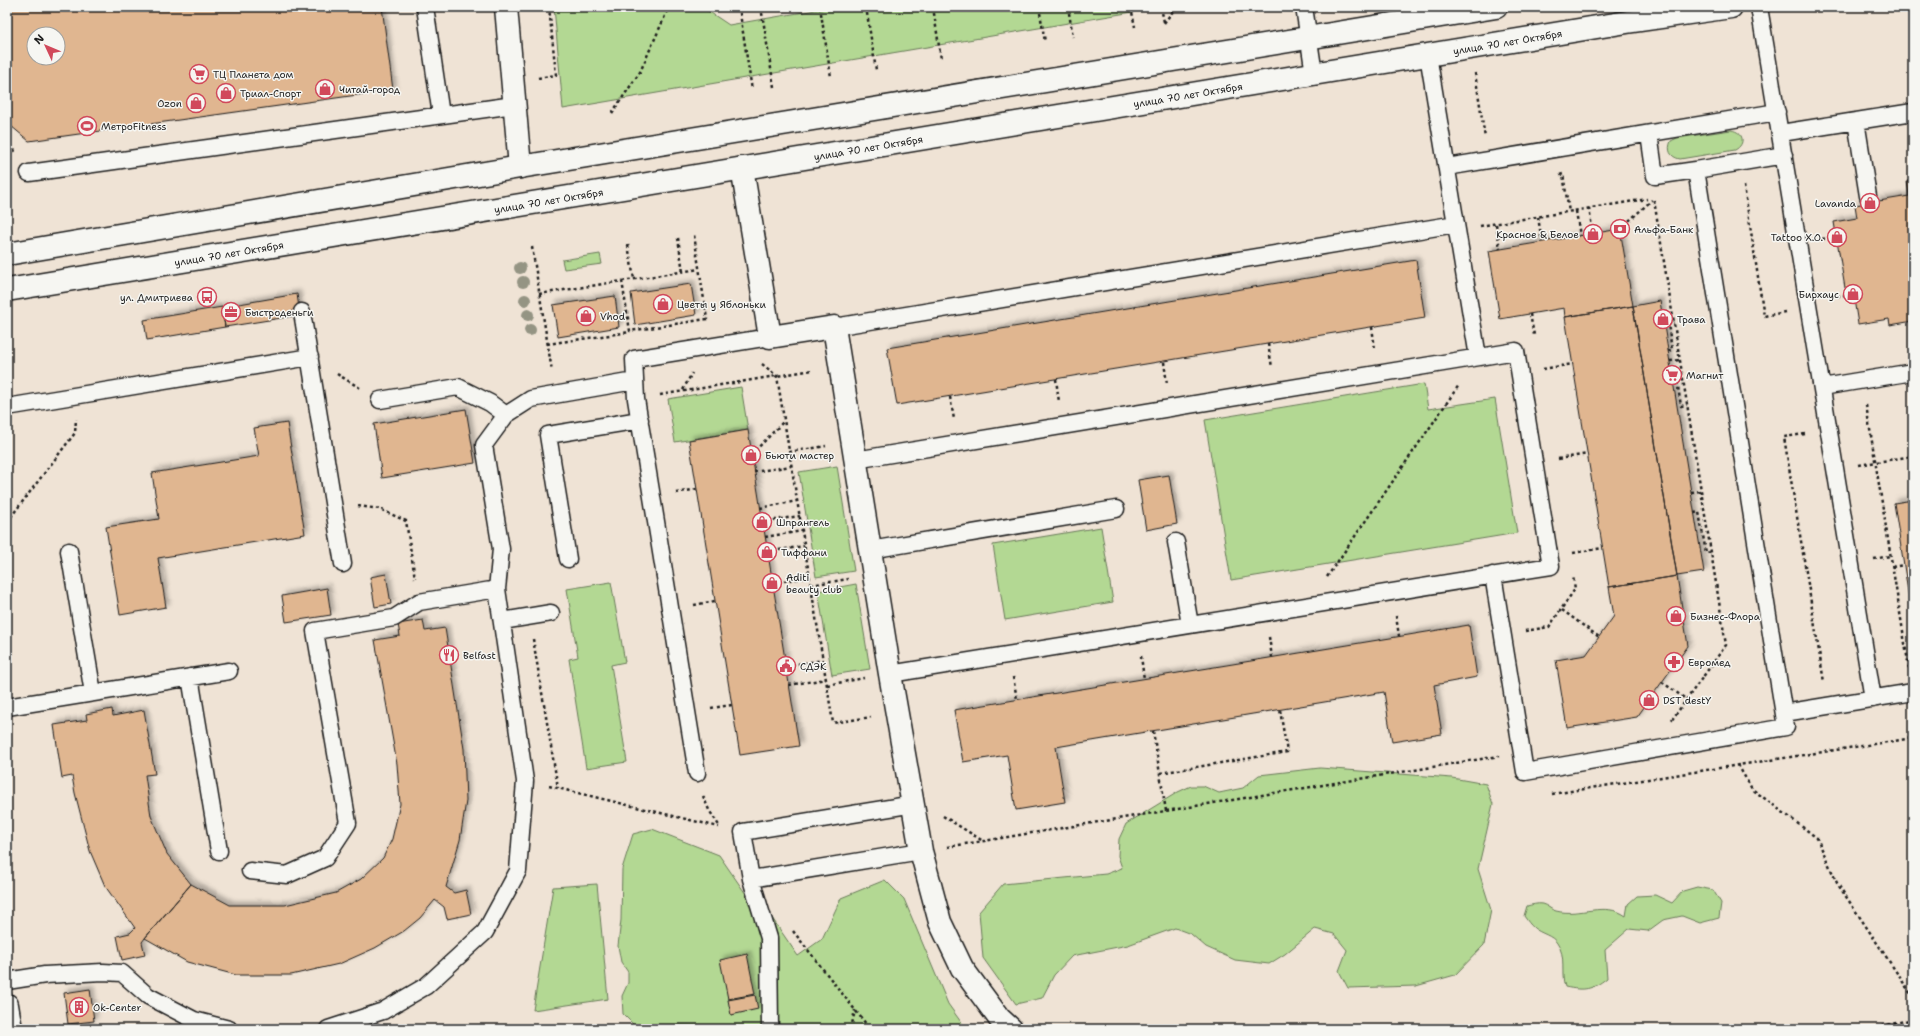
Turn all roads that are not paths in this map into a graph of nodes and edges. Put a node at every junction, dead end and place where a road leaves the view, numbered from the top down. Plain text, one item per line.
1 (425, 7) edge
2 (506, 7) edge
3 (1304, 7) edge
4 (1496, 7) edge
5 (1731, 7) edge
6 (1759, 7) edge
7 (1309, 38) junction
8 (1428, 55) junction
9 (1314, 74) junction
10 (514, 105) junction
11 (1777, 112) junction
12 (1913, 112) edge
13 (441, 115) junction
14 (1856, 121) junction
15 (1780, 133) junction
16 (1649, 134) junction
17 (1784, 155) junction
18 (520, 167) junction
19 (1447, 167) junction
20 (742, 168) junction
21 (1696, 170) junction
22 (29, 174) dead end
23 (1868, 196) dead end
24 (1456, 224) junction
25 (7, 254) edge
26 (7, 290) edge
27 (302, 312) dead end
28 (834, 326) junction
29 (770, 337) junction
30 (310, 357) junction
31 (1478, 357) junction
32 (1913, 372) edge
33 (634, 381) junction
34 (1822, 387) junction
35 (380, 400) road end
36 (7, 407) edge
37 (506, 415) junction
38 (640, 420) junction
39 (854, 451) junction
40 (1116, 509) dead end
41 (1176, 542) dead end
42 (870, 550) junction
43 (69, 551) dead end
44 (568, 559) dead end
45 (343, 564) dead end
46 (1493, 575) junction
47 (497, 589) junction
48 (551, 613) dead end
49 (502, 621) junction
50 (1190, 625) junction
51 (229, 671) dead end
52 (890, 674) junction
53 (190, 677) junction
54 (1913, 692) edge
55 (93, 693) junction
56 (1873, 699) junction
57 (7, 707) edge
58 (1784, 713) junction
59 (697, 773) road end
60 (914, 804) junction
61 (219, 851) dead end
62 (921, 851) junction
63 (250, 871) dead end
64 (751, 879) junction
65 (7, 981) edge
66 (7, 1005) edge
67 (11, 1029) edge
68 (229, 1029) edge
69 (328, 1029) edge
70 (770, 1029) edge
71 (1011, 1029) edge

1 - 13 lane
2 - 10 main road
3 - 7 lane
4 - 7 main road
5 - 8 main road, улица 70 лет Октября
6 - 11 lane
7 - 9 lane
7 - 18 main road
8 - 9 main road, улица 70 лет Октября
8 - 19 lane
9 - 20 main road, улица 70 лет Октября
10 - 13 lane
10 - 18 main road
11 - 15 lane
11 - 16 lane
12 - 14 lane
13 - 22 lane
14 - 15 lane
14 - 23 lane
15 - 17 lane
16 - 19 lane
16 - 21 lane
17 - 21 lane
17 - 34 lane
18 - 25 main road
19 - 24 lane
20 - 26 main road, улица 70 лет Октября
20 - 29 main road
21 - 58 lane
24 - 28 lane
24 - 31 lane
27 - 30 lane
28 - 29 main road
28 - 39 main road
29 - 33 lane
30 - 36 lane
30 - 45 lane
31 - 39 lane
31 - 46 lane
32 - 34 lane
33 - 37 lane
33 - 38 lane
34 - 56 lane
35 - 37 lane
37 - 47 lane
38 - 44 lane
38 - 59 lane
39 - 42 main road
40 - 42 lane
41 - 50 lane
42 - 52 main road
43 - 55 lane
46 - 50 lane
46 - 58 lane
47 - 49 lane
47 - 63 lane
48 - 49 lane
49 - 69 lane
50 - 52 lane
51 - 53 lane
52 - 60 main road
53 - 55 lane
53 - 61 lane
54 - 56 lane
55 - 57 lane
56 - 58 lane
60 - 62 main road
60 - 64 lane
62 - 64 lane
62 - 71 main road
64 - 70 lane
65 - 68 lane
66 - 67 main road

